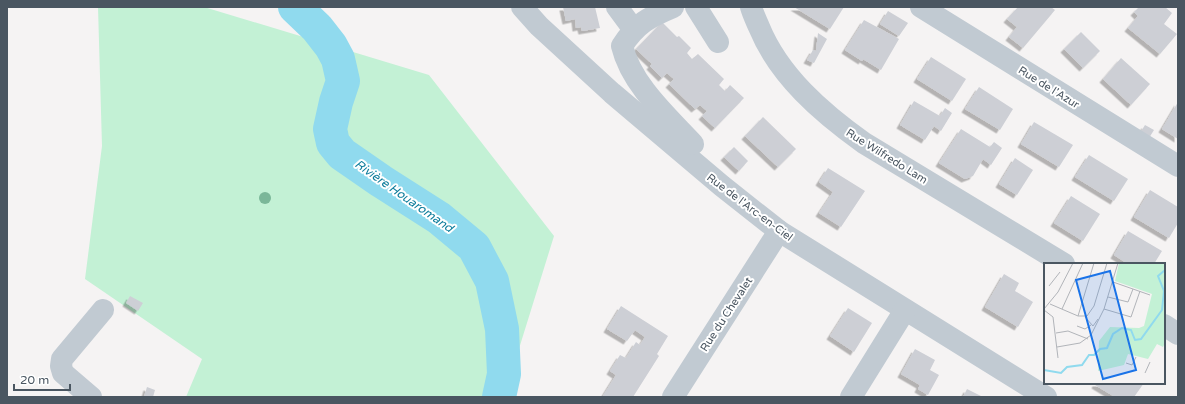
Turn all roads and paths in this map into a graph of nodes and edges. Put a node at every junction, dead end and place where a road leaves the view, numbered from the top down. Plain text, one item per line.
1 (522, 7) edge
2 (617, 7) edge
3 (673, 7) edge
4 (696, 7) edge
5 (751, 7) edge
6 (921, 7) edge
7 (634, 30) junction
8 (718, 42) dead end
9 (693, 144) dead end
10 (1178, 166) edge
11 (779, 231) junction
12 (1062, 263) edge
13 (103, 310) dead end
14 (905, 310) junction
15 (1165, 326) edge
16 (1178, 334) edge
17 (91, 397) edge
18 (673, 397) edge
19 (851, 397) edge
20 (1046, 397) edge

1 - 11 street, Rue de l'Arc-en-Ciel
2 - 7 street
3 - 7 street
4 - 8 street
5 - 12 street, Rue Wilfredo Lam
6 - 10 street, Rue de l'Azur
7 - 9 street
11 - 14 street, Rue de l'Arc-en-Ciel
11 - 18 street, Rue du Chevalet
13 - 17 street
14 - 19 street
14 - 20 street, Rue de l'Arc-en-Ciel
15 - 16 street

